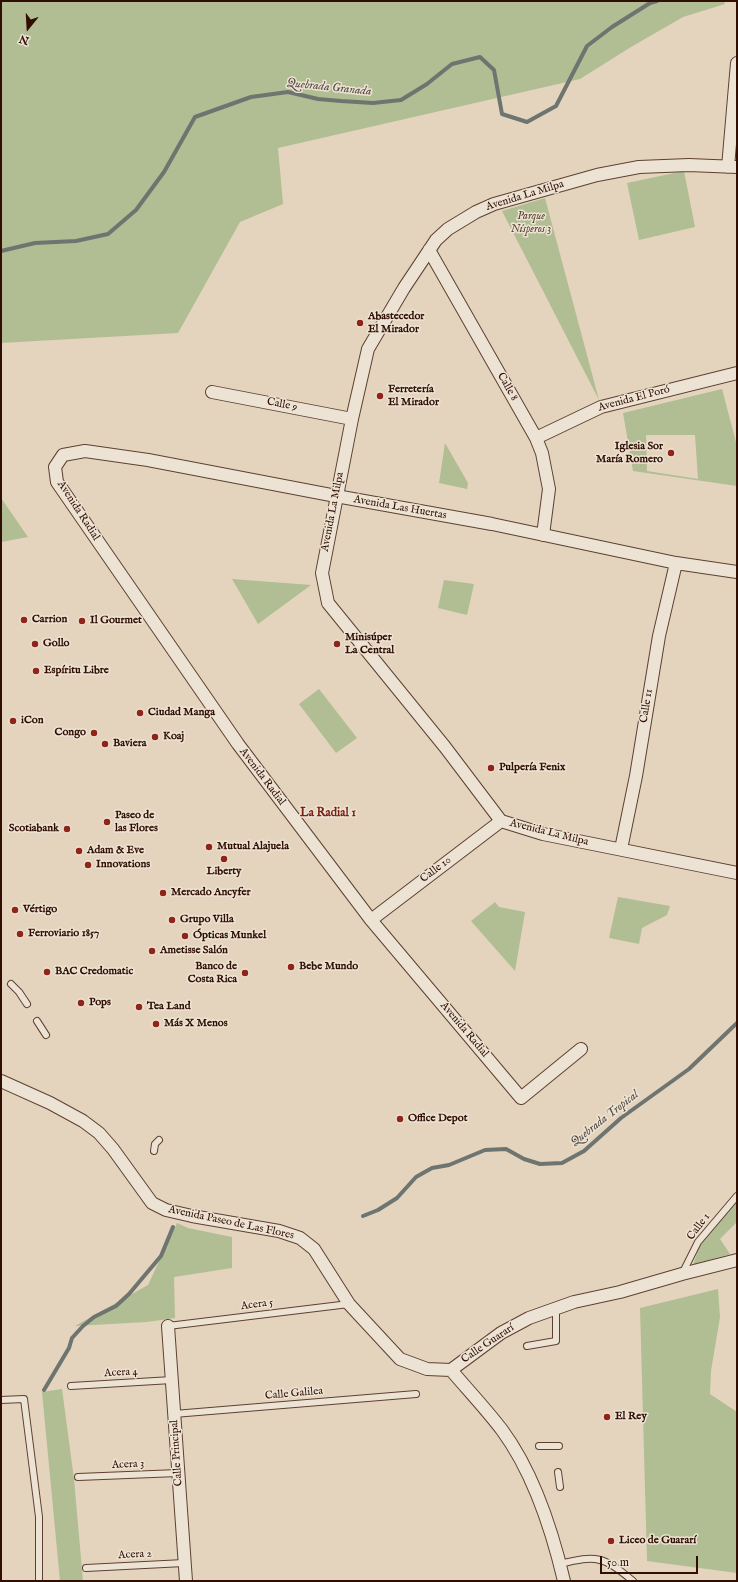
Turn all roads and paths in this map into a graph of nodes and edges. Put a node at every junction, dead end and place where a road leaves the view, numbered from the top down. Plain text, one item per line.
1 (737, 62) edge
2 (733, 167) edge
3 (429, 250) junction
4 (737, 374) edge
5 (212, 392) dead end
6 (352, 419) junction
7 (536, 438) junction
8 (63, 455) joint
9 (336, 496) junction
10 (542, 534) junction
11 (676, 563) junction
12 (737, 572) edge
13 (501, 820) junction
14 (621, 849) junction
15 (737, 873) edge
16 (371, 920) junction
17 (11, 984) dead end
18 (27, 1004) dead end
19 (37, 1021) dead end
20 (46, 1035) dead end
21 (581, 1049) dead end
22 (1, 1081) edge
23 (159, 1140) dead end
24 (154, 1150) dead end
25 (737, 1196) edge
26 (737, 1260) edge
27 (682, 1274) junction
28 (348, 1304) junction
29 (556, 1309) junction
30 (168, 1326) joint
31 (527, 1346) dead end
32 (451, 1370) junction
33 (172, 1380) junction
34 (71, 1386) dead end
35 (416, 1394) dead end
36 (1, 1400) edge
37 (174, 1414) junction
38 (539, 1446) dead end
39 (559, 1446) dead end
40 (558, 1472) dead end
41 (178, 1473) junction
42 (78, 1477) dead end
43 (560, 1487) dead end
44 (184, 1563) junction
45 (560, 1564) junction
46 (86, 1568) dead end
47 (39, 1581) edge
48 (186, 1581) edge
49 (564, 1581) edge
50 (633, 1581) edge

1 - 2 street
2 - 3 street, Avenida La Milpa
3 - 6 street, Avenida La Milpa
3 - 7 street, Calle 8
4 - 7 street, Avenida El Poró
5 - 6 street, Calle 9
6 - 9 street, Avenida La Milpa
7 - 10 street, Calle 8
8 - 9 street, Avenida Las Huertas
8 - 16 street, Avenida Radial
9 - 10 street, Avenida Las Huertas
9 - 13 street, Avenida La Milpa
10 - 11 street, Avenida Las Huertas
11 - 12 street, Avenida Las Huertas
11 - 14 street, Calle 11
13 - 14 street, Avenida La Milpa
13 - 16 street, Calle 10
14 - 15 street, Avenida La Milpa
16 - 21 street, Avenida Radial
17 - 18 lane
19 - 20 lane
22 - 28 street, Avenida Paseo de Las Flores
23 - 24 lane
25 - 27 lane, Calle 1
26 - 27 street, Calle Guararí
27 - 29 street, Calle Guararí
28 - 30 lane, Acera 5
28 - 32 street, Avenida Paseo de Las Flores
29 - 31 lane
29 - 32 street, Calle Guararí
30 - 33 street, Calle Principal
32 - 45 street, Calle Guararí
33 - 34 lane, Acera 4
33 - 37 street, Calle Principal
35 - 37 lane, Calle Galilea
36 - 47 lane
37 - 41 street, Calle Principal
38 - 39 lane
40 - 43 lane
41 - 42 lane, Acera 3
41 - 44 street, Calle Principal
44 - 46 lane, Acera 2
44 - 48 street, Calle Principal
45 - 49 street, Calle Guararí
45 - 50 lane

